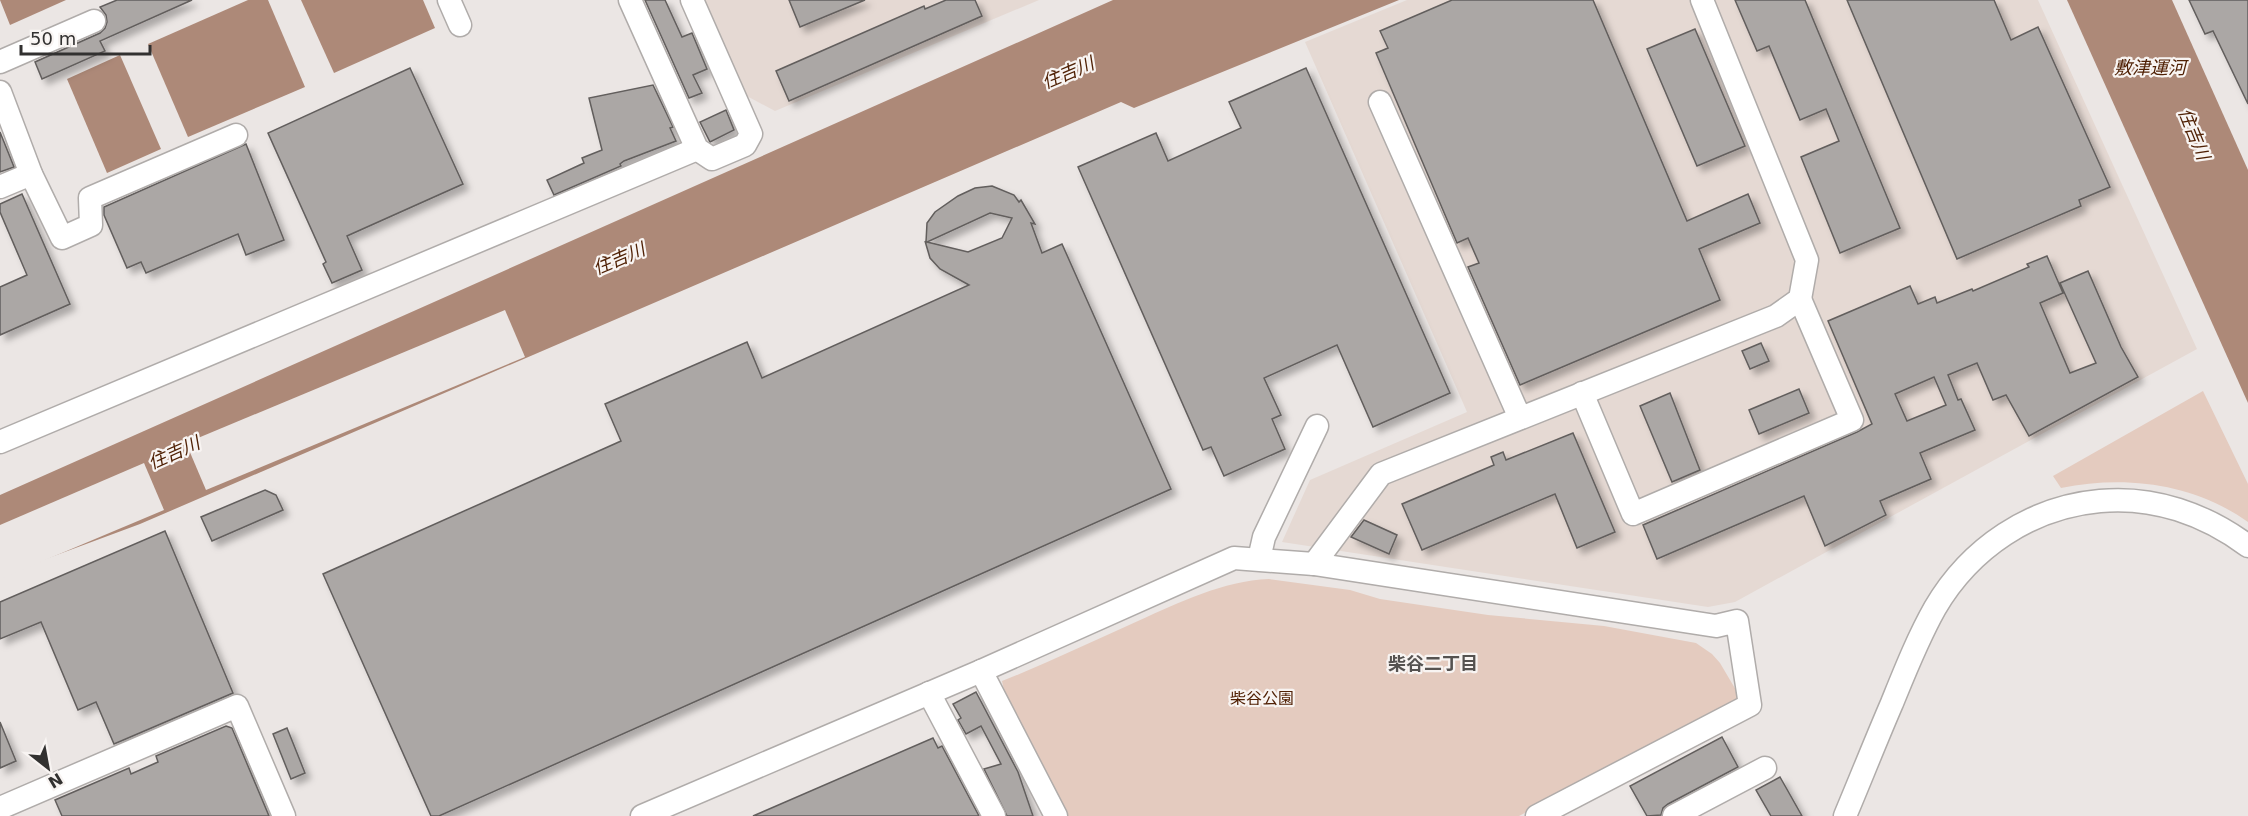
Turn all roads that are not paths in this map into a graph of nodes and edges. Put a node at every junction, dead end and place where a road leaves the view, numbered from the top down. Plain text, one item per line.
1 (449, 0) edge
2 (630, 0) edge
3 (692, 0) edge
4 (1702, 0) edge
5 (94, 21) dead end
6 (460, 25) dead end
7 (0, 62) edge
8 (0, 92) edge
9 (1380, 102) dead end
10 (236, 135) dead end
11 (697, 149) junction
12 (31, 174) junction
13 (0, 187) edge
14 (1800, 299) junction
15 (1582, 393) junction
16 (1520, 418) junction
17 (1317, 426) dead end
18 (0, 441) edge
19 (2248, 546) edge
20 (1259, 559) junction
21 (1314, 564) junction
22 (981, 670) junction
23 (929, 693) junction
24 (1765, 768) dead end
25 (0, 808) edge
26 (284, 816) edge
27 (642, 816) edge
28 (994, 816) edge
29 (1056, 816) edge
30 (1537, 816) edge
31 (1674, 816) edge
32 (1845, 816) edge

1 - 6 street
2 - 11 street
3 - 11 street
4 - 14 street
5 - 7 street
8 - 12 street
9 - 16 street
10 - 12 street
11 - 18 street
12 - 13 street
14 - 15 street
14 - 15 street
15 - 16 street
16 - 21 street
17 - 20 street
19 - 32 street
20 - 21 street
20 - 22 street
21 - 30 street
22 - 23 street
22 - 29 street
23 - 27 street
23 - 28 street
24 - 31 street
25 - 26 street

